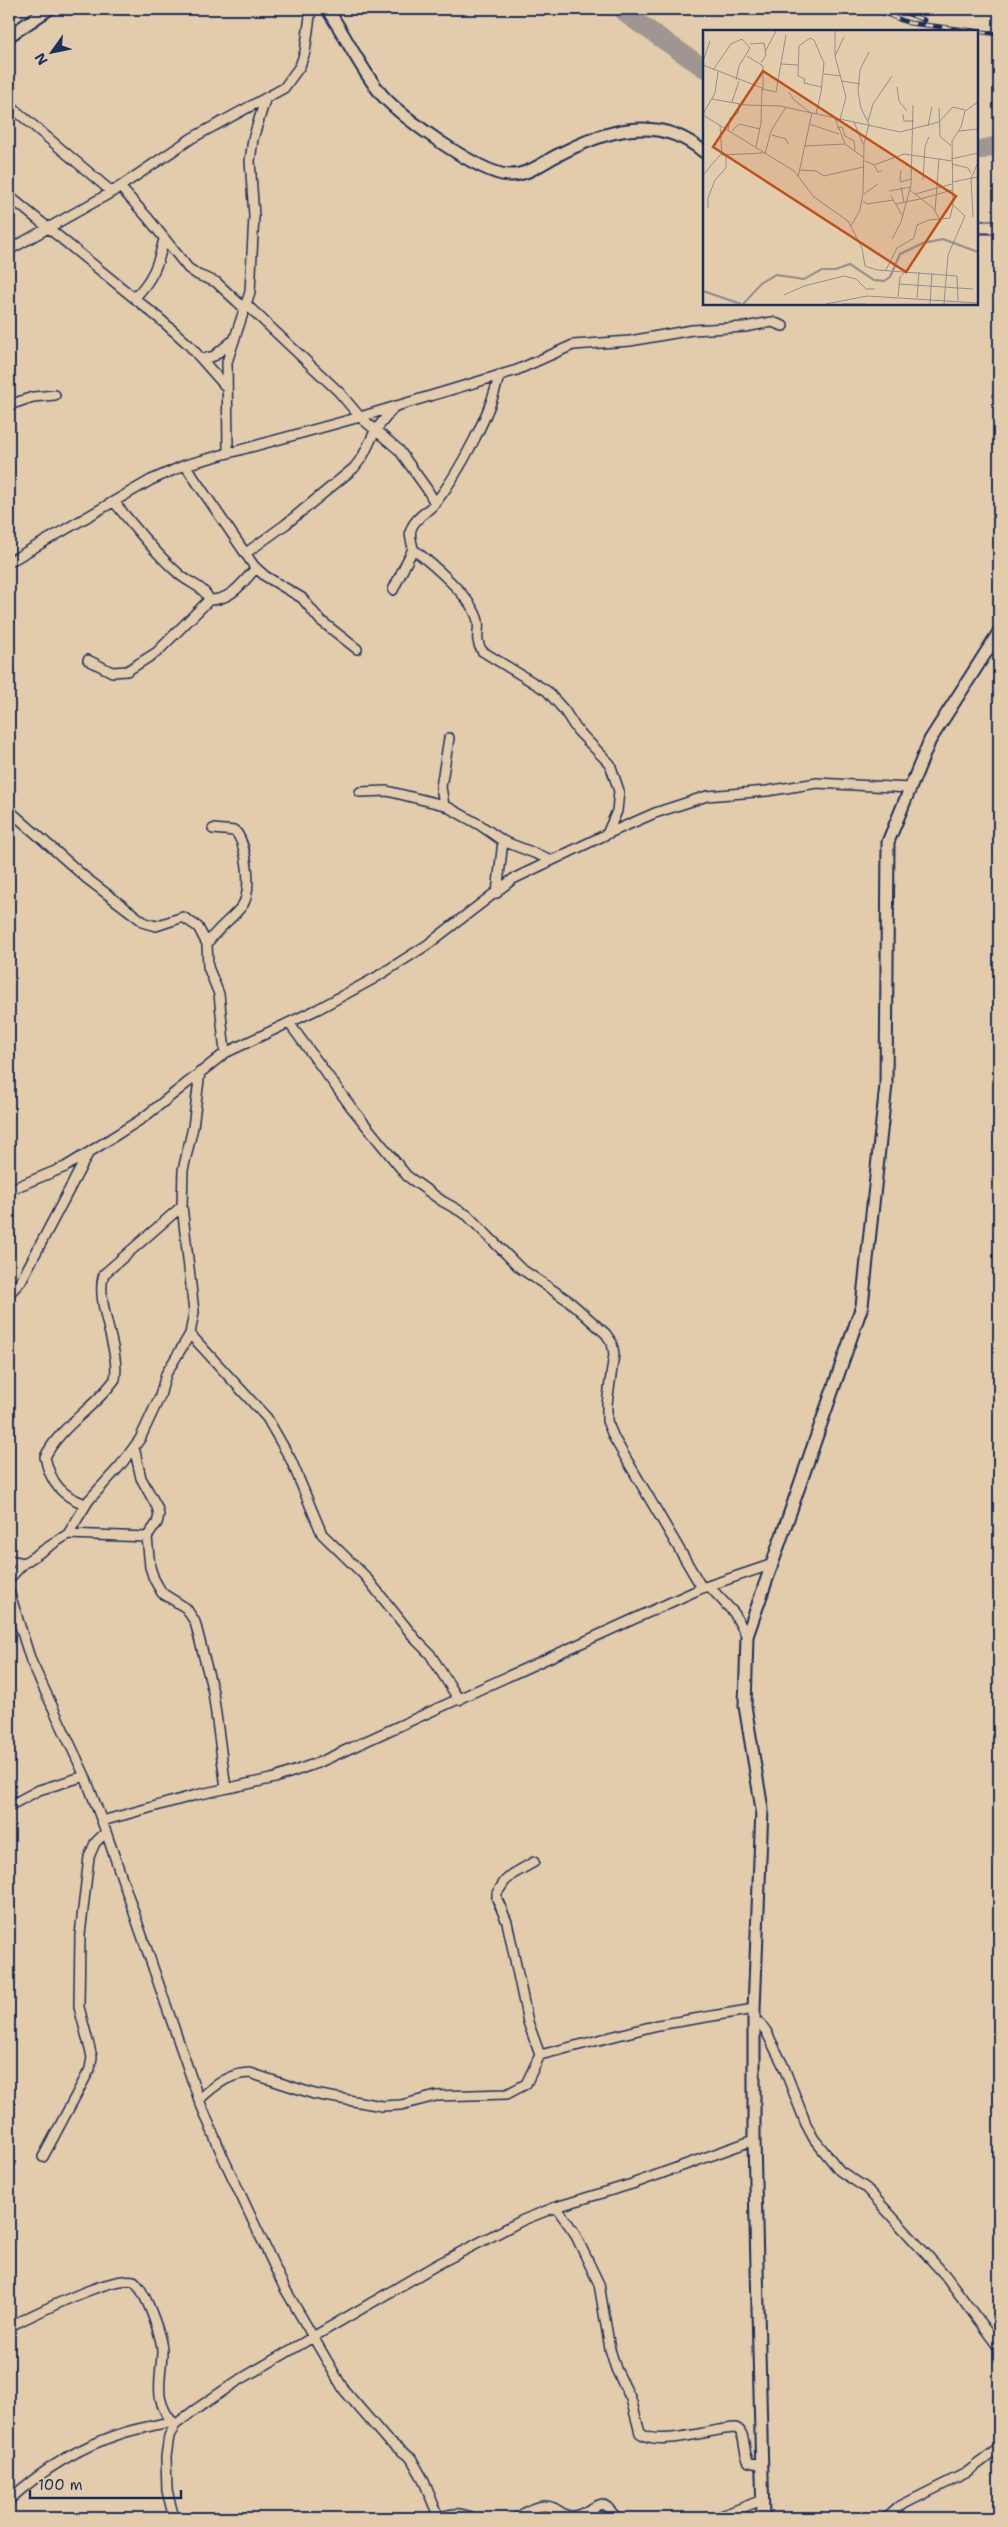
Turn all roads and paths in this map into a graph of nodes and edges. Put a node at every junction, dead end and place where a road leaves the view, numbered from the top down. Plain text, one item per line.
1 (49, 9) edge
2 (312, 9) edge
3 (327, 9) edge
4 (9, 36) edge
5 (265, 100) junction
6 (9, 105) edge
7 (703, 151) edge
8 (120, 187) junction
9 (112, 192) junction
10 (9, 196) edge
11 (47, 227) junction
12 (978, 227) edge
13 (999, 227) edge
14 (164, 238) junction
15 (9, 250) edge
16 (134, 298) junction
17 (246, 307) junction
18 (783, 326) dead end
19 (231, 342) junction
20 (202, 360) junction
21 (498, 375) junction
22 (227, 388) junction
23 (55, 396) dead end
24 (9, 405) edge
25 (395, 406) junction
26 (360, 417) junction
27 (374, 431) junction
28 (228, 452) junction
29 (185, 465) junction
30 (114, 502) junction
31 (435, 503) junction
32 (413, 549) junction
33 (246, 553) junction
34 (9, 562) edge
35 (256, 568) junction
36 (393, 590) dead end
37 (209, 600) junction
38 (999, 632) edge
39 (356, 649) dead end
40 (88, 660) dead end
41 (449, 738) dead end
42 (910, 788) junction
43 (360, 792) dead end
44 (444, 805) junction
45 (9, 810) edge
46 (213, 829) dead end
47 (607, 834) junction
48 (503, 841) junction
49 (552, 860) junction
50 (496, 893) junction
51 (207, 944) junction
52 (289, 1023) junction
53 (226, 1053) junction
54 (200, 1072) junction
55 (88, 1154) junction
56 (9, 1190) edge
57 (182, 1206) junction
58 (9, 1294) edge
59 (190, 1334) junction
60 (134, 1447) junction
61 (86, 1504) junction
62 (68, 1534) junction
63 (147, 1537) junction
64 (9, 1560) edge
65 (24, 1563) junction
66 (770, 1565) junction
67 (9, 1579) edge
68 (705, 1587) junction
69 (9, 1590) edge
70 (747, 1636) junction
71 (459, 1700) junction
72 (85, 1776) junction
73 (226, 1788) junction
74 (9, 1806) edge
75 (102, 1821) junction
76 (106, 1832) junction
77 (534, 1862) dead end
78 (754, 2009) junction
79 (754, 2022) junction
80 (540, 2055) junction
81 (199, 2100) junction
82 (754, 2140) junction
83 (43, 2157) dead end
84 (556, 2207) junction
85 (9, 2326) edge
86 (312, 2336) junction
87 (999, 2348) edge
88 (173, 2423) junction
89 (999, 2448) edge
90 (760, 2465) junction
91 (9, 2500) edge
92 (762, 2500) junction
93 (174, 2518) edge
94 (438, 2518) edge
95 (472, 2518) edge
96 (516, 2518) edge
97 (617, 2518) edge
98 (716, 2518) edge
99 (763, 2518) edge
100 (886, 2518) edge

1 - 4 street
2 - 5 street
3 - 7 street
5 - 8 street
5 - 17 street
6 - 9 street
8 - 9 street
8 - 14 street
9 - 11 street
10 - 11 street
11 - 15 street
11 - 16 street
12 - 13 street
14 - 16 street
14 - 17 street
16 - 20 street
17 - 19 street
17 - 26 street
18 - 21 street
19 - 20 street
19 - 22 street
20 - 22 street
21 - 25 street
21 - 31 street
22 - 28 street
23 - 24 street
25 - 26 street
25 - 27 street
26 - 27 street
26 - 28 street
27 - 31 street
27 - 33 street
28 - 29 street
29 - 30 street
29 - 33 street
30 - 34 street
30 - 37 street
31 - 32 street
32 - 36 street
32 - 47 street
33 - 35 street
35 - 37 street
35 - 39 street
37 - 40 street
38 - 42 street
41 - 44 street
42 - 47 street
42 - 66 street
43 - 44 street
44 - 48 street
45 - 51 street
46 - 51 street
47 - 49 street
48 - 49 street
48 - 50 street
49 - 50 street
50 - 52 street
51 - 53 street
52 - 53 street
52 - 68 street
53 - 54 street
54 - 55 street
54 - 57 street
55 - 56 street
55 - 58 street
57 - 59 street
57 - 61 street
59 - 60 street
59 - 71 street
60 - 61 street
60 - 63 street
61 - 62 street
62 - 63 street
62 - 65 street
63 - 73 street
64 - 65 street
65 - 67 street
66 - 68 street
66 - 70 street
68 - 70 street
68 - 71 street
69 - 72 street
70 - 78 street
71 - 73 street
72 - 74 street
72 - 75 street
73 - 75 street
75 - 76 street
76 - 81 street
76 - 83 street
77 - 80 street
78 - 79 street
78 - 80 street
79 - 82 street
79 - 87 street
80 - 81 street
81 - 86 street
82 - 84 street
82 - 90 street
84 - 86 street
84 - 90 street
85 - 88 street
86 - 88 street
86 - 94 street
88 - 91 street
88 - 93 street
89 - 100 street
90 - 92 street
92 - 98 street
92 - 99 street
94 - 95 street
96 - 97 street

